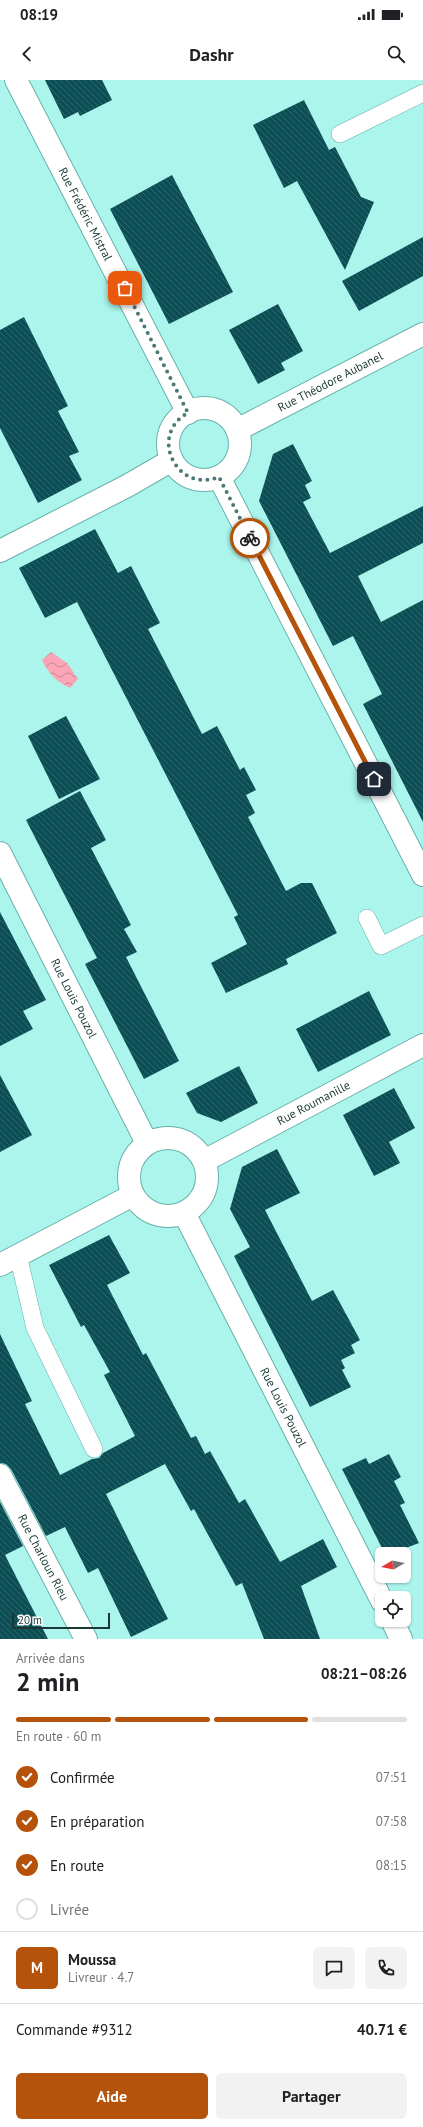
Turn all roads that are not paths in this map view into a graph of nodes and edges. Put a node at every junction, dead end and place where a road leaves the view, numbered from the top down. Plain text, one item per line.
1 (16, 80) edge
2 (423, 93) edge
3 (340, 134) dead end
4 (423, 334) edge
5 (188, 413) junction
6 (237, 430) junction
7 (172, 460) junction
8 (219, 477) junction
9 (0, 551) edge
10 (0, 853) edge
11 (423, 875) edge
12 (367, 918) dead end
13 (423, 925) edge
14 (423, 1045) edge
15 (147, 1143) junction
16 (204, 1161) junction
17 (133, 1195) junction
18 (184, 1213) junction
19 (9, 1260) edge
20 (94, 1449) dead end
21 (0, 1475) edge
22 (377, 1591) edge
23 (396, 1627) edge
24 (86, 1639) edge
25 (402, 1639) edge

1 - 5 street, Rue Frédéric Mistral
2 - 3 lane
4 - 6 street, Rue Théodore Aubanel
5 - 6 street
5 - 7 street
6 - 8 street
7 - 8 street
7 - 9 street
8 - 11 street
10 - 15 street, Rue Louis Pouzol
12 - 13 lane
14 - 16 street, Rue Roumanille
15 - 16 street
15 - 17 street
16 - 18 street
17 - 18 street
17 - 19 street
18 - 22 street, Rue Louis Pouzol
19 - 20 lane
21 - 24 street, Rue Charloun Rieu
23 - 25 street

